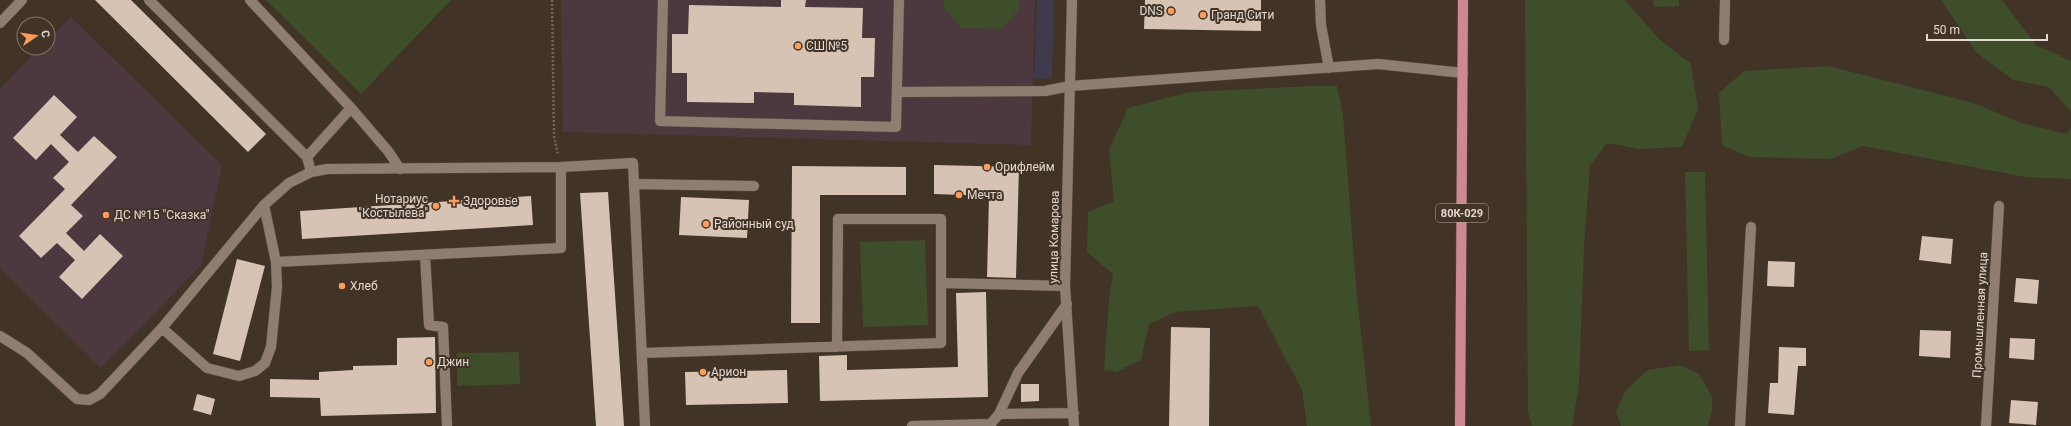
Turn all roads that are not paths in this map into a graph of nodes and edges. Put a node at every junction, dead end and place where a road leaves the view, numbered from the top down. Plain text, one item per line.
1 (22, 0) edge
2 (149, 0) edge
3 (250, 0) edge
4 (662, 0) edge
5 (899, 0) edge
6 (1072, 0) edge
7 (1320, 0) edge
8 (1463, 0) edge
9 (1725, 0) edge
10 (0, 23) edge
11 (1724, 40) dead end
12 (1329, 68) junction
13 (1463, 73) junction
14 (1070, 86) junction
15 (897, 92) junction
16 (351, 108) junction
17 (307, 157) junction
18 (561, 167) junction
19 (400, 169) junction
20 (311, 172) junction
21 (634, 184) junction
22 (754, 186) dead end
23 (264, 205) junction
24 (1999, 206) dead end
25 (1751, 227) dead end
26 (425, 255) junction
27 (276, 262) junction
28 (941, 283) junction
29 (1066, 286) junction
30 (1067, 304) junction
31 (162, 328) junction
32 (0, 336) edge
33 (837, 347) junction
34 (643, 353) junction
35 (999, 414) junction
36 (1074, 414) junction
37 (989, 425) edge
38 (447, 426) edge
39 (645, 426) edge
40 (912, 426) edge
41 (1074, 426) edge
42 (1460, 426) edge
43 (1740, 426) edge
44 (1986, 426) edge

1 - 10 street
2 - 17 street
3 - 16 street
4 - 15 street
5 - 15 street
6 - 14 street, улица Комарова
7 - 12 street
8 - 13 main road, 80К-029
9 - 11 street
12 - 13 street
12 - 14 street
13 - 42 main road, 80К-029
14 - 15 street
14 - 29 street, улица Комарова
16 - 17 street
16 - 19 street
17 - 20 street
18 - 19 street
18 - 21 street
18 - 26 street
19 - 20 street
20 - 23 street
21 - 22 street
21 - 34 street
23 - 27 street
23 - 31 street
24 - 44 street, Промышленная улица
25 - 43 street
26 - 27 street
26 - 38 street
27 - 31 street
28 - 29 street
28 - 33 street
28 - 33 street
29 - 30 street, улица Комарова
30 - 35 street
30 - 36 street, улица Комарова
31 - 32 street
33 - 34 street
34 - 39 street
35 - 36 street
35 - 37 street
36 - 41 street, улица Комарова
37 - 40 street

